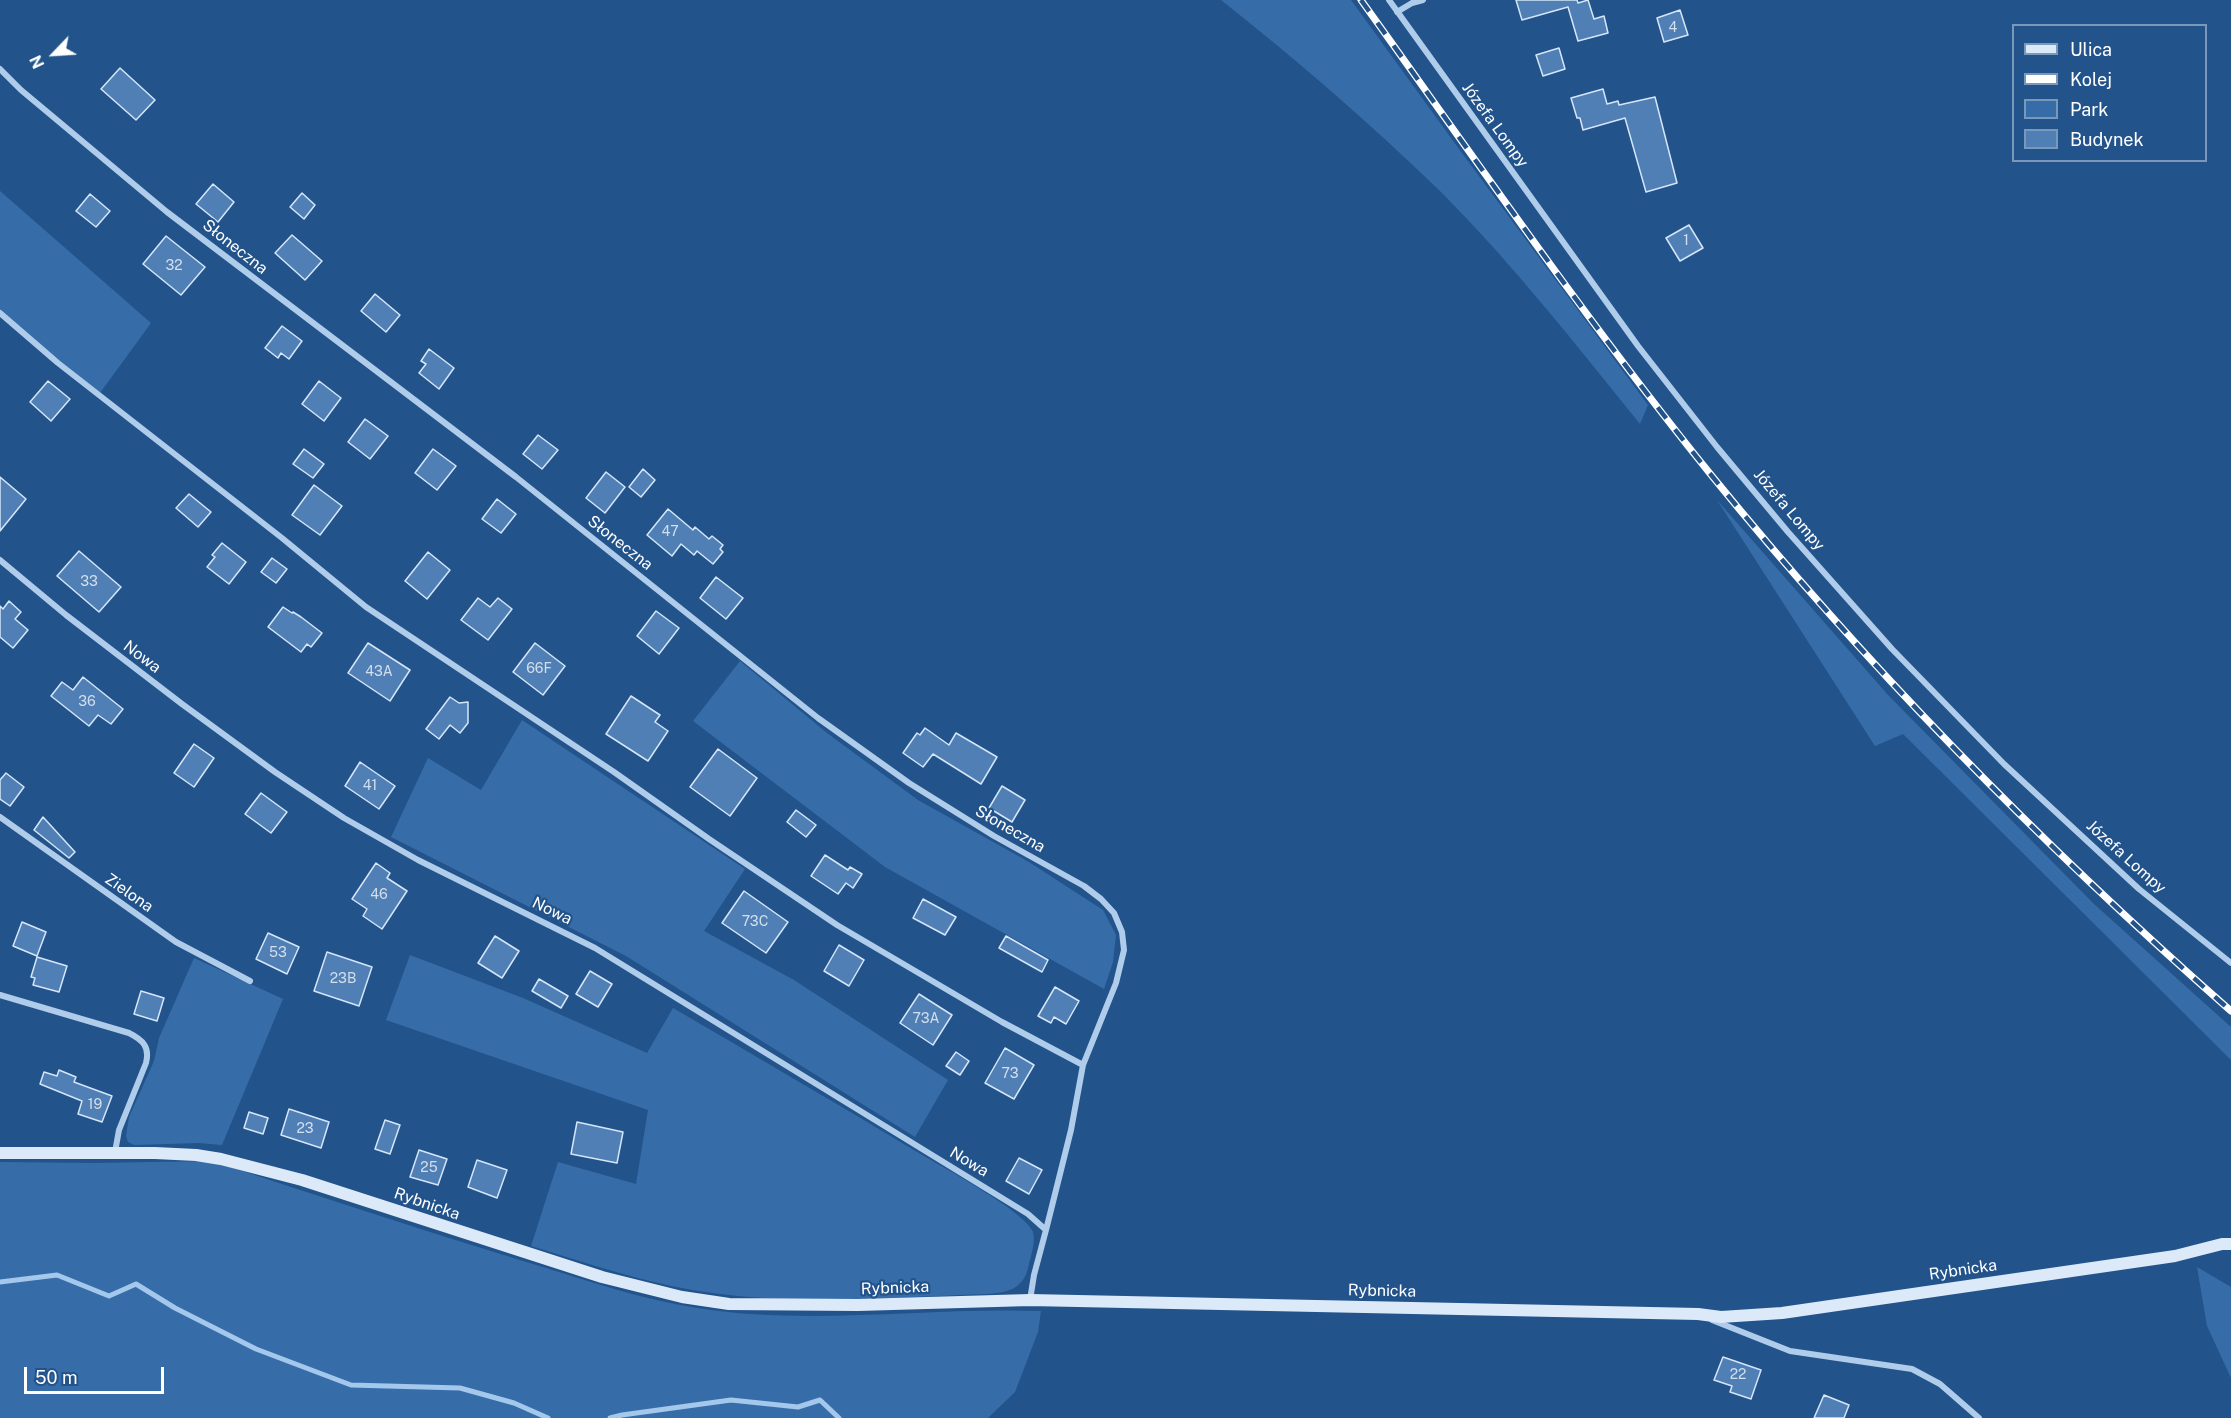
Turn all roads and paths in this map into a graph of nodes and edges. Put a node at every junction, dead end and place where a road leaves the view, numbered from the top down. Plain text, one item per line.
1 (1389, 0) edge
2 (1424, 0) edge
3 (1397, 12) junction
4 (0, 69) edge
5 (0, 313) edge
6 (0, 560) edge
7 (0, 817) edge
8 (2231, 963) edge
9 (250, 981) dead end
10 (0, 995) edge
11 (1083, 1065) junction
12 (115, 1152) junction
13 (0, 1154) edge
14 (1046, 1230) junction
15 (2231, 1244) edge
16 (1030, 1300) junction
17 (1698, 1314) junction
18 (1979, 1418) edge

1 - 3 street, Józefa Lompy
2 - 3 street
3 - 8 street, Józefa Lompy
4 - 11 street, Słoneczna
5 - 11 street
6 - 14 street, Nowa
7 - 9 street, Zielona
10 - 12 street
11 - 14 street, Słoneczna
12 - 13 street, Rybnicka
12 - 16 street, Rybnicka
14 - 16 street
15 - 17 street, Rybnicka
16 - 17 street, Rybnicka
17 - 18 street, Rybnicka

